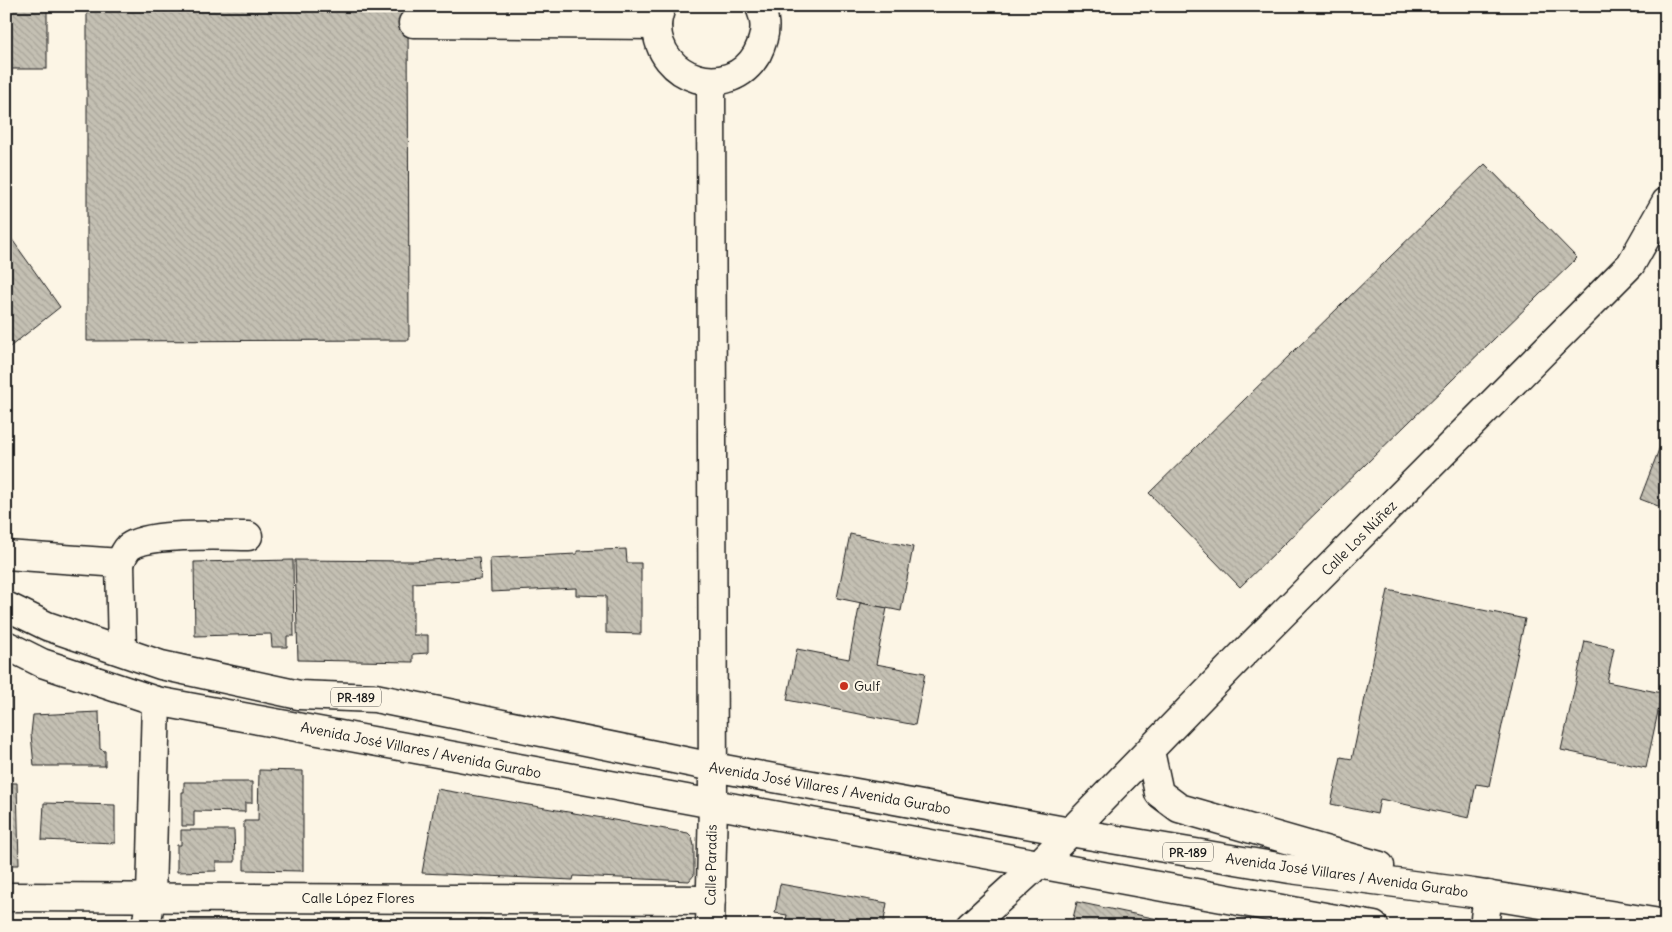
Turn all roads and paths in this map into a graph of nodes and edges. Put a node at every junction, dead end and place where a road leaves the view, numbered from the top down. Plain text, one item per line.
1 (760, 6) edge
2 (659, 15) edge
3 (413, 23) dead end
4 (711, 81) junction
5 (1666, 202) edge
6 (248, 536) dead end
7 (6, 555) edge
8 (120, 563) junction
9 (6, 606) edge
10 (6, 645) edge
11 (122, 651) junction
12 (156, 701) junction
13 (1150, 750) junction
14 (713, 767) junction
15 (713, 804) junction
16 (1070, 832) junction
17 (875, 834) junction
18 (1039, 864) junction
19 (1480, 894) junction
20 (6, 897) edge
21 (151, 897) junction
22 (710, 913) edge
23 (1666, 924) edge
24 (146, 926) edge
25 (970, 926) edge
26 (1374, 926) edge
27 (1484, 926) edge

1 - 4 main road
2 - 3 main road
2 - 4 main road
4 - 14 main road, Calle Paradis
5 - 13 main road, Calle Los Núñez
6 - 8 main road
7 - 8 main road
8 - 11 main road
9 - 11 main road, Avenida José Villares / Avenida Gurabo / PR-189
10 - 12 main road, Avenida José Villares / Avenida Gurabo
11 - 14 main road, Avenida José Villares / Avenida Gurabo / PR-189
12 - 15 main road, Avenida José Villares / Avenida Gurabo
12 - 21 main road
13 - 16 main road, Calle Los Núñez
13 - 19 main road
14 - 15 main road, Calle Paradis
14 - 16 main road, Avenida José Villares / Avenida Gurabo / PR-189
15 - 17 main road, Avenida José Villares / Avenida Gurabo
15 - 22 main road, Calle Paradis
16 - 17 main road
16 - 18 main road, Calle Los Núñez
16 - 19 main road, Avenida José Villares / Avenida Gurabo / PR-189
17 - 18 main road, Avenida José Villares / Avenida Gurabo
18 - 25 main road, Calle Los Núñez
18 - 26 main road, Avenida José Villares / Avenida Gurabo
19 - 23 main road, Avenida José Villares / Avenida Gurabo / PR-189
19 - 27 main road
20 - 21 main road, Calle López Flores
21 - 22 main road, Calle López Flores
21 - 24 main road

